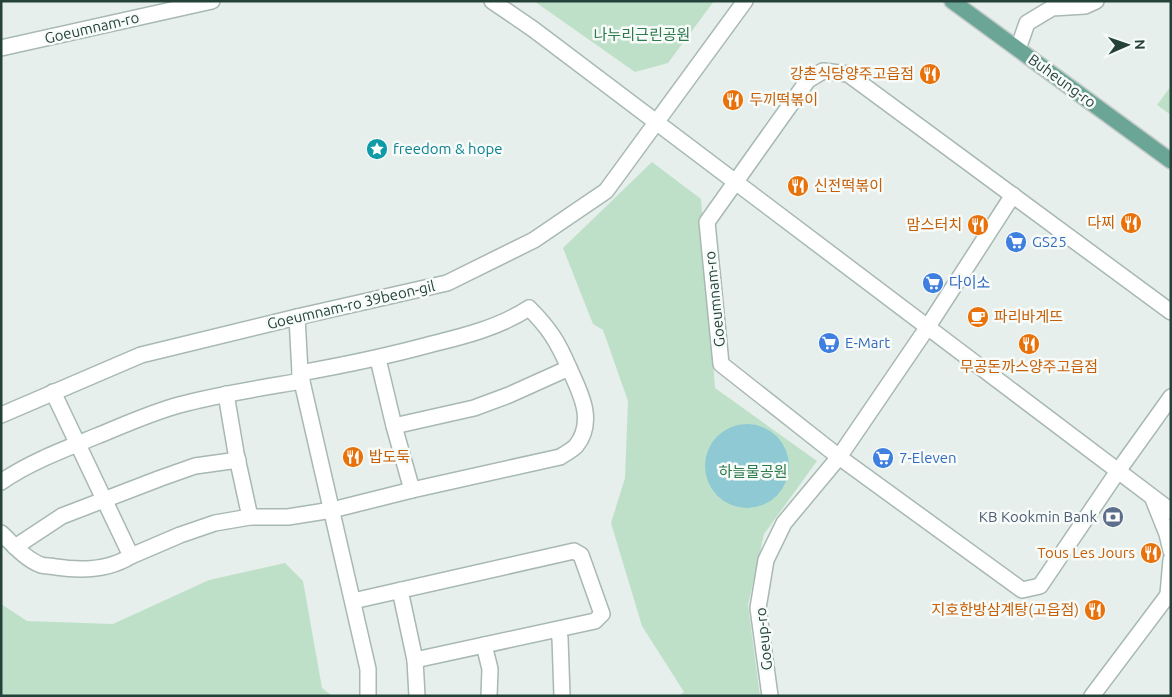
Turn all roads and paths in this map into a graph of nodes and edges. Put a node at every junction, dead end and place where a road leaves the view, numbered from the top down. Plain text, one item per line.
1 (212, 1) edge
2 (492, 1) edge
3 (745, 1) edge
4 (952, 1) edge
5 (1096, 1) edge
6 (1, 48) edge
7 (1018, 50) junction
8 (657, 123) junction
9 (1171, 161) edge
10 (734, 182) junction
11 (1013, 195) junction
12 (1171, 312) edge
13 (297, 317) junction
14 (927, 328) junction
15 (378, 358) junction
16 (569, 368) junction
17 (301, 377) junction
18 (53, 392) junction
19 (226, 394) junction
20 (1171, 397) edge
21 (1, 415) edge
22 (394, 426) junction
23 (78, 443) junction
24 (838, 457) junction
25 (238, 460) junction
26 (1118, 471) junction
27 (1, 482) edge
28 (412, 490) junction
29 (1152, 497) junction
30 (105, 500) junction
31 (1171, 504) edge
32 (332, 510) junction
33 (1171, 511) edge
34 (250, 516) junction
35 (1, 533) edge
36 (15, 547) junction
37 (1171, 551) edge
38 (131, 556) junction
39 (1171, 560) edge
40 (400, 590) junction
41 (1170, 598) edge
42 (353, 601) junction
43 (557, 630) junction
44 (484, 645) junction
45 (415, 660) junction
46 (368, 696) edge
47 (417, 696) edge
48 (489, 696) edge
49 (562, 696) edge
50 (770, 696) edge
51 (1092, 696) edge

1 - 6 street, Goeumnam-ro
2 - 8 street
3 - 8 street
4 - 7 main road, Buheung-ro
5 - 7 street
7 - 9 main road, Buheung-ro
8 - 10 street
8 - 13 street, Goeumnam-ro 39beon-gil
10 - 11 street, Goeumnam-ro
10 - 14 street
10 - 24 street, Goeumnam-ro
11 - 12 street, Goeumnam-ro
11 - 14 street
13 - 17 street
13 - 18 street, Goeumnam-ro 39beon-gil
14 - 24 street
14 - 26 street
15 - 16 street
15 - 17 street
15 - 22 street
16 - 22 street
16 - 28 street
17 - 19 street
17 - 32 street
18 - 21 street, Goeumnam-ro 39beon-gil
18 - 23 street
19 - 23 street
19 - 25 street
20 - 26 street
22 - 28 street
23 - 27 street
23 - 30 street
24 - 26 street, Goeumnam-ro
24 - 50 street, Goeup-ro
25 - 30 street
25 - 34 street
26 - 29 street
28 - 32 street
29 - 31 street
29 - 33 street
29 - 37 street
30 - 36 street
30 - 38 street
32 - 34 street
32 - 42 street
34 - 38 street
35 - 36 street
36 - 38 street
39 - 41 street
40 - 42 street
40 - 43 street
40 - 45 street
41 - 51 street
42 - 46 street
43 - 44 street
43 - 49 street
44 - 45 street
44 - 48 street
45 - 47 street

